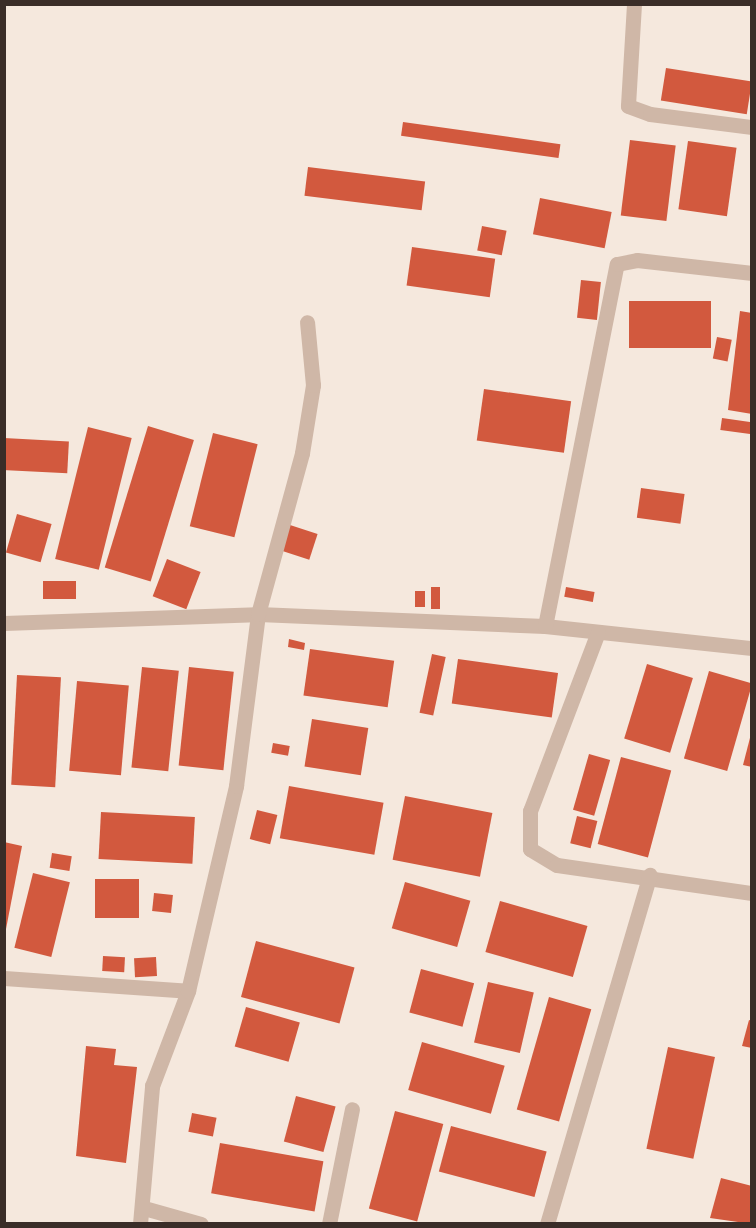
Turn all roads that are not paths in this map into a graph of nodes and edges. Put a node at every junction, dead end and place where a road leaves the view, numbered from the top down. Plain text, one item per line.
1 (634, 4) edge
2 (752, 127) edge
3 (752, 273) edge
4 (308, 322) dead end
5 (258, 614) junction
6 (4, 623) edge
7 (545, 626) junction
8 (598, 632) junction
9 (752, 648) edge
10 (650, 875) junction
11 (752, 893) edge
12 (4, 978) edge
13 (188, 991) junction
14 (352, 1110) dead end
15 (144, 1208) junction
16 (140, 1224) edge
17 (201, 1224) edge
18 (329, 1224) edge
19 (547, 1224) edge

1 - 2 street
3 - 7 street
4 - 5 street
5 - 6 street
5 - 7 street
5 - 13 street
7 - 8 street
8 - 9 street
8 - 10 street
10 - 11 street
10 - 19 street
12 - 13 street
13 - 15 street
14 - 18 street
15 - 16 street
15 - 17 street

